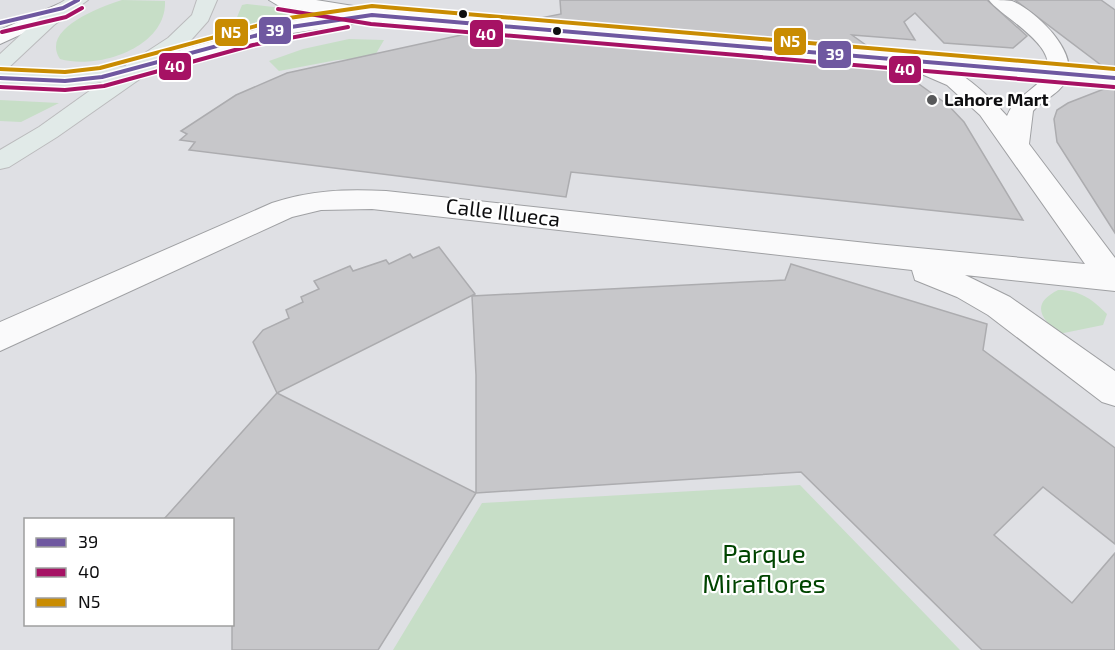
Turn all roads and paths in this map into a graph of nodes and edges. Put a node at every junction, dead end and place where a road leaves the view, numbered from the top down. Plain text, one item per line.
1 (207, 0) edge
2 (279, 0) edge
3 (999, 0) edge
4 (70, 4) edge
5 (372, 15) junction
6 (0, 23) edge
7 (0, 38) edge
8 (910, 61) junction
9 (0, 66) edge
10 (135, 69) junction
11 (1058, 73) junction
12 (0, 78) edge
13 (1115, 78) edge
14 (1016, 144) junction
15 (0, 161) edge
16 (876, 255) junction
17 (1033, 272) junction
18 (1115, 279) edge
19 (1041, 336) junction
20 (0, 337) edge
21 (1115, 391) edge

1 - 10 main road
2 - 5 street
3 - 11 street
4 - 6 street
4 - 7 street
4 - 9 main road
5 - 8 street
5 - 10 street
8 - 11 street
8 - 14 street
10 - 12 main road
10 - 15 main road
11 - 13 street
11 - 14 street
14 - 18 street
16 - 17 street, Calle Illueca
16 - 19 street
16 - 20 street, Calle Illueca
17 - 18 street, Calle Illueca
17 - 19 street
19 - 21 street

